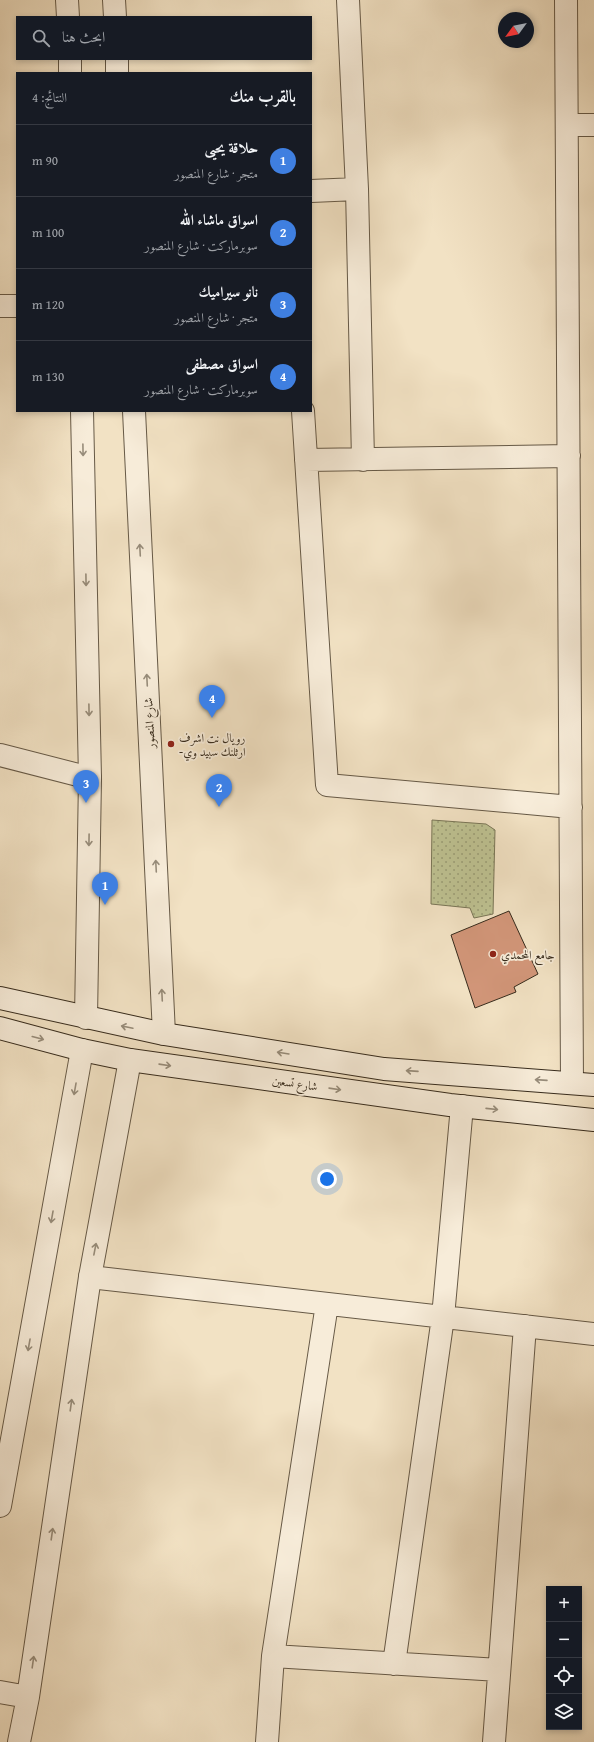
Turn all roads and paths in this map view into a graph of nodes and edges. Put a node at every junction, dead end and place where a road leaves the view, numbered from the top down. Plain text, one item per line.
1 (68, 0) edge
2 (114, 0) edge
3 (348, 0) edge
4 (566, 0) edge
5 (68, 16) edge
6 (115, 16) edge
7 (70, 60) edge
8 (117, 60) edge
9 (70, 72) edge
10 (117, 72) edge
11 (567, 125) junction
12 (594, 125) edge
13 (356, 189) junction
14 (312, 191) edge
15 (0, 306) edge
16 (16, 306) edge
17 (82, 412) edge
18 (134, 412) edge
19 (303, 412) edge
20 (569, 456) junction
21 (306, 460) junction
22 (363, 460) junction
23 (0, 755) edge
24 (90, 778) junction
25 (571, 807) junction
26 (0, 998) edge
27 (86, 1018) junction
28 (0, 1028) edge
29 (164, 1034) junction
30 (82, 1050) junction
31 (130, 1060) junction
32 (572, 1082) junction
33 (594, 1085) edge
34 (462, 1106) junction
35 (594, 1120) edge
36 (90, 1277) junction
37 (327, 1304) junction
38 (443, 1317) junction
39 (525, 1326) junction
40 (594, 1334) edge
41 (0, 1506) edge
42 (273, 1656) junction
43 (394, 1664) junction
44 (499, 1670) junction
45 (0, 1692) edge
46 (28, 1697) junction
47 (19, 1742) edge
48 (267, 1742) edge
49 (494, 1742) edge

1 - 5 street
2 - 6 street
3 - 13 street
4 - 11 street
7 - 9 street
8 - 10 street
11 - 12 street
11 - 20 street
13 - 14 street
13 - 22 street
15 - 16 street
17 -> 24 street
29 -> 18 street, شارع المنصور
19 - 21 street
20 - 22 street
20 - 25 street
21 - 22 street
21 - 25 street
23 - 24 street
24 -> 27 street
25 - 32 street
26 - 27 street
29 -> 27 street
28 -> 30 street, شارع تسعين
32 -> 29 street
30 - 31 street, شارع تسعين
30 -> 41 street
31 -> 34 street, شارع تسعين
36 -> 31 street
32 - 33 street
34 -> 35 street, شارع تسعين
34 - 38 street
36 - 37 street
46 -> 36 street
37 - 38 street
37 - 42 street
38 - 39 street
38 - 43 street
39 - 40 street
39 - 44 street
42 - 43 street
42 - 48 street
43 - 44 street
44 - 49 street
45 - 46 street
46 - 47 street

